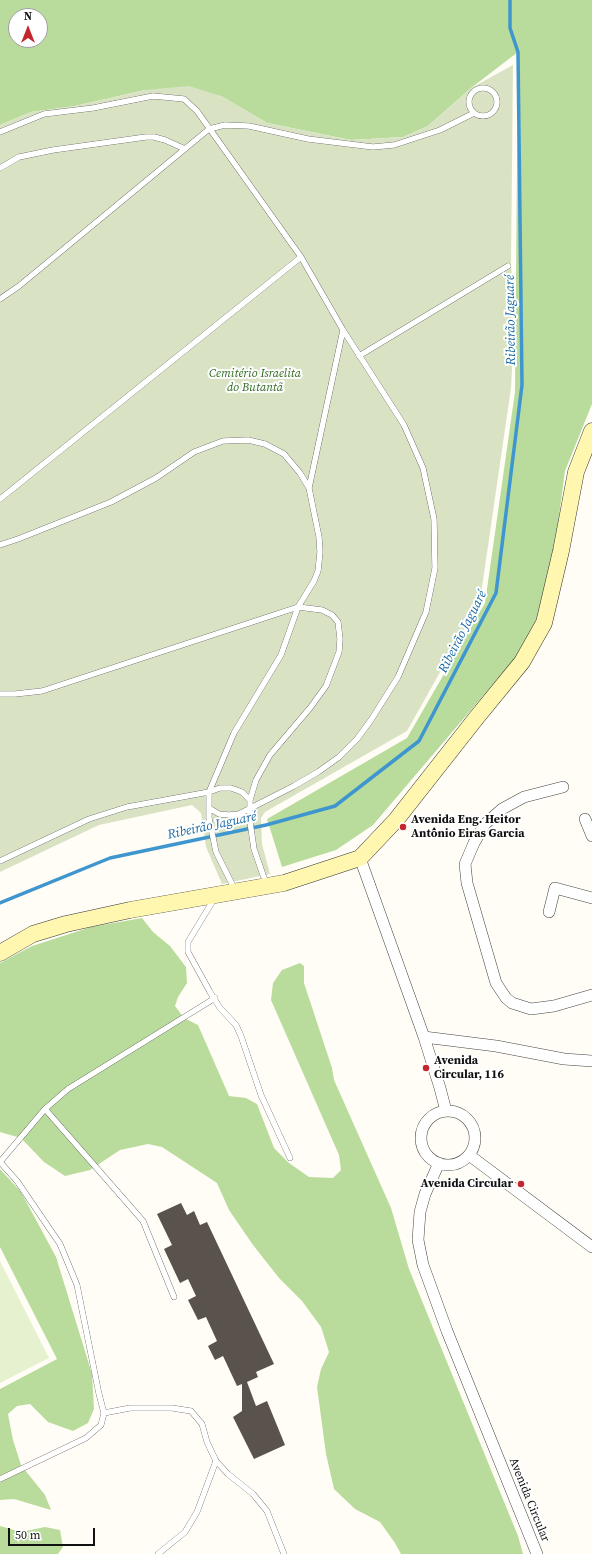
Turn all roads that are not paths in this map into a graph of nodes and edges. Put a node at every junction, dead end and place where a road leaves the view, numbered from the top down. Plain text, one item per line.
1 (474, 113) junction
2 (209, 130) junction
3 (0, 132) edge
4 (185, 149) junction
5 (0, 168) edge
6 (301, 257) junction
7 (508, 266) dead end
8 (0, 299) edge
9 (343, 330) junction
10 (360, 356) junction
11 (592, 431) edge
12 (308, 488) junction
13 (0, 499) edge
14 (0, 545) edge
15 (298, 607) junction
16 (0, 694) edge
17 (563, 787) dead end
18 (209, 792) junction
19 (250, 800) junction
20 (209, 808) junction
21 (249, 810) junction
22 (585, 819) dead end
23 (592, 836) edge
24 (360, 858) junction
25 (0, 862) edge
26 (268, 886) junction
27 (236, 892) junction
28 (217, 895) junction
29 (592, 898) edge
30 (549, 912) dead end
31 (0, 953) edge
32 (592, 995) edge
33 (215, 998) junction
34 (424, 1037) junction
35 (592, 1061) edge
36 (45, 1109) junction
37 (446, 1111) junction
38 (469, 1155) junction
39 (290, 1158) dead end
40 (438, 1163) junction
41 (592, 1247) edge
42 (174, 1297) dead end
43 (104, 1413) junction
44 (216, 1461) junction
45 (0, 1479) edge
46 (158, 1554) edge
47 (284, 1554) edge
48 (537, 1554) edge

1 - 1 lane
1 - 2 lane
2 - 3 lane
2 - 4 lane
2 - 6 lane
4 - 5 lane
4 - 8 lane
6 - 9 lane
6 - 13 lane
7 - 10 lane
9 - 10 lane
9 - 12 lane
10 - 21 lane
11 - 24 main road
12 - 14 lane
12 - 15 lane
15 - 16 lane
15 - 18 lane
15 - 19 lane
17 - 32 street
18 - 19 lane
18 - 20 lane
18 - 25 lane
19 - 21 lane
20 - 21 lane
20 - 27 lane
21 - 26 lane
22 - 23 street
24 - 26 main road
24 - 34 street
26 - 27 main road
27 - 28 main road
28 - 31 main road
28 - 33 lane
29 - 30 street
33 - 36 lane
33 - 39 lane
34 - 35 street
34 - 37 street
36 - 42 lane
36 - 43 lane
37 - 38 street
37 - 40 street
38 - 40 street
38 - 41 street
40 - 48 street, Avenida Circular
43 - 44 lane
43 - 45 lane
44 - 46 lane
44 - 47 lane

